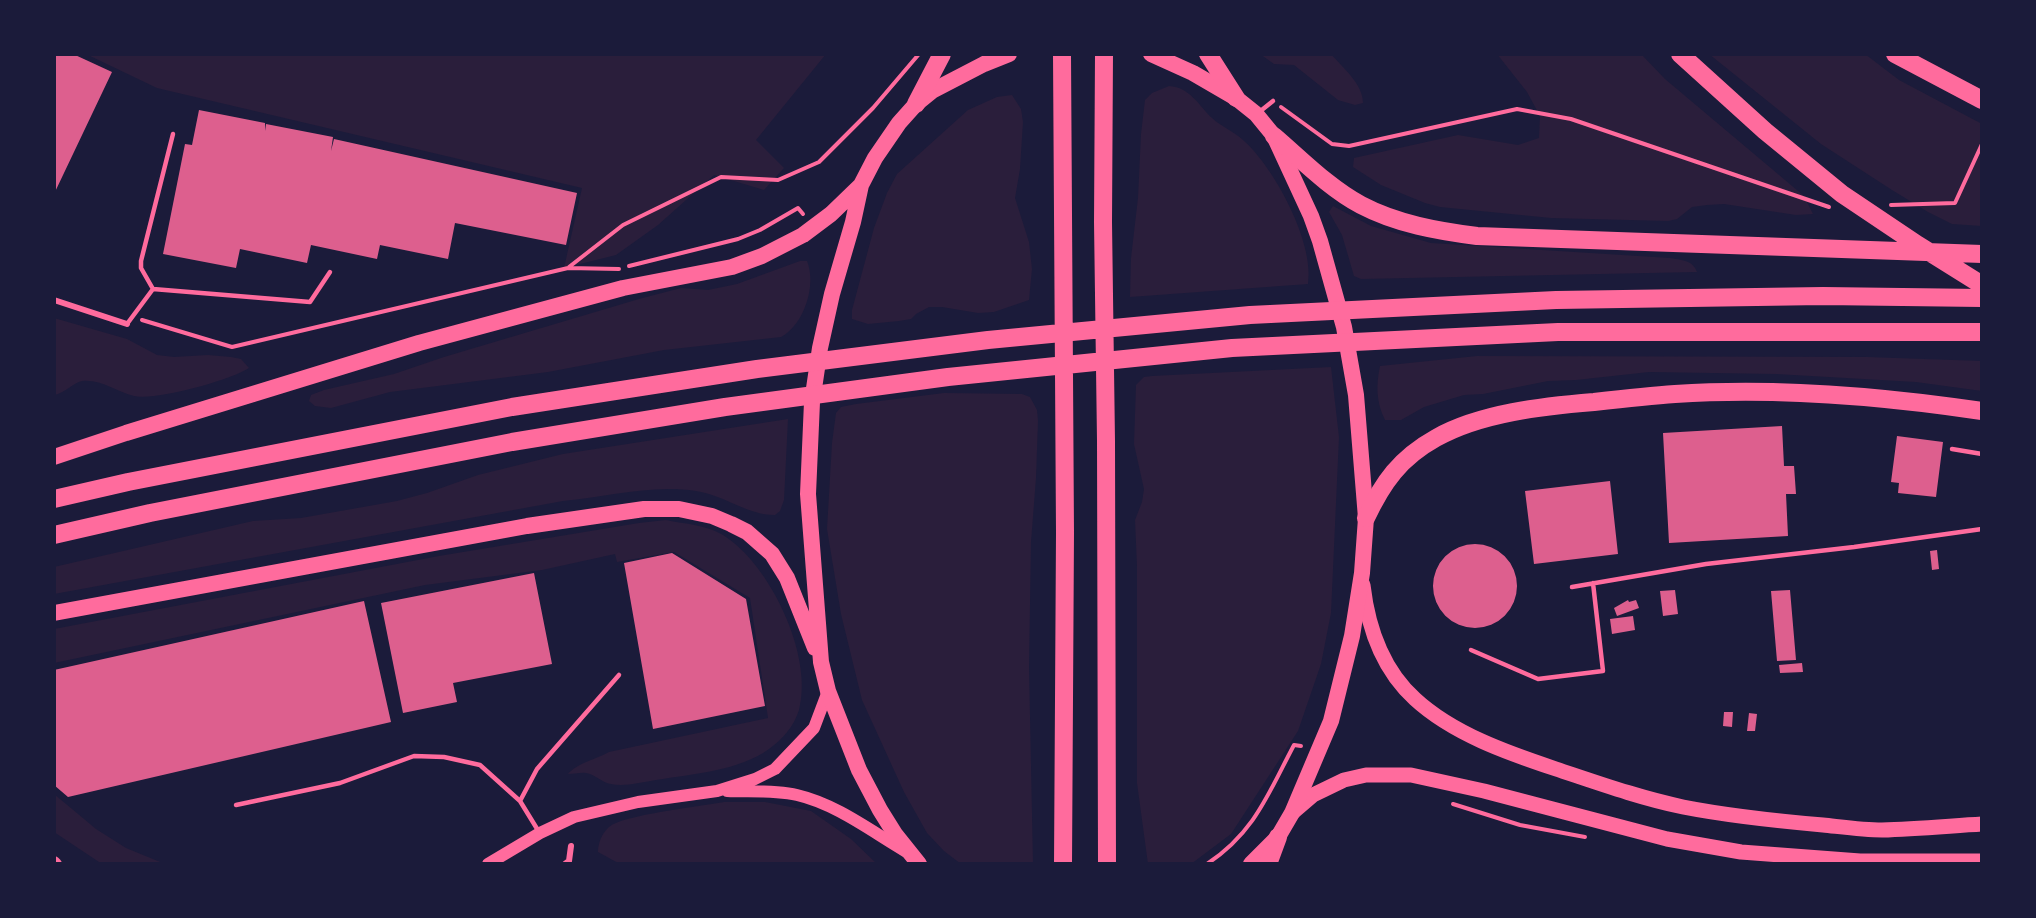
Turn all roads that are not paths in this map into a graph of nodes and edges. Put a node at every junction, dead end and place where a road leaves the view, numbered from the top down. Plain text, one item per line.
1 (942, 54) edge
2 (1009, 54) edge
3 (1062, 54) edge
4 (1104, 54) edge
5 (1151, 54) edge
6 (1208, 54) edge
7 (1680, 54) edge
8 (1895, 54) edge
9 (1236, 98) junction
10 (1982, 100) edge
11 (1273, 101) road end
12 (916, 104) junction
13 (1256, 114) junction
14 (173, 134) dead end
15 (1274, 136) junction
16 (861, 184) junction
17 (1982, 254) edge
18 (330, 272) dead end
19 (1982, 285) edge
20 (153, 289) junction
21 (1982, 298) edge
22 (54, 300) edge
23 (127, 324) joint
24 (1982, 332) edge
25 (1982, 411) edge
26 (1952, 449) dead end
27 (1982, 454) edge
28 (54, 457) edge
29 (54, 500) edge
30 (1366, 518) junction
31 (1982, 529) edge
32 (54, 535) edge
33 (1362, 573) junction
34 (1593, 583) junction
35 (1572, 587) dead end
36 (54, 613) edge
37 (1471, 650) dead end
38 (821, 663) junction
39 (619, 675) dead end
40 (828, 691) junction
41 (717, 791) junction
42 (520, 801) junction
43 (236, 805) dead end
44 (1292, 813) junction
45 (1982, 824) edge
46 (540, 833) junction
47 (1278, 837) junction
48 (571, 846) dead end
49 (913, 858) edge
50 (1982, 861) edge
51 (488, 864) edge
52 (565, 864) edge
53 (1063, 864) edge
54 (1107, 864) edge
55 (1251, 864) edge
56 (1268, 864) edge

1 - 12 highway
2 - 12 highway
3 - 53 highway
4 - 54 highway
5 - 9 highway
6 - 9 highway
7 - 19 highway
8 - 10 highway
9 - 13 highway
11 - 13 lane
12 - 16 highway
13 - 15 highway
14 - 20 lane
15 - 17 highway
15 - 30 highway
16 - 28 highway
16 - 38 highway
18 - 20 lane
20 - 23 lane
21 - 29 highway
22 - 23 street
24 - 32 highway
25 - 30 highway
26 - 27 lane
30 - 33 highway
31 - 34 lane
33 - 44 highway
33 - 45 main road
34 - 35 lane
34 - 37 lane
36 - 38 highway
38 - 40 highway
39 - 42 lane
40 - 41 main road
40 - 49 highway
41 - 46 main road
41 - 49 main road
42 - 43 lane
42 - 46 lane
44 - 47 highway
44 - 50 main road
46 - 51 main road
47 - 55 highway
47 - 56 highway
48 - 52 street

